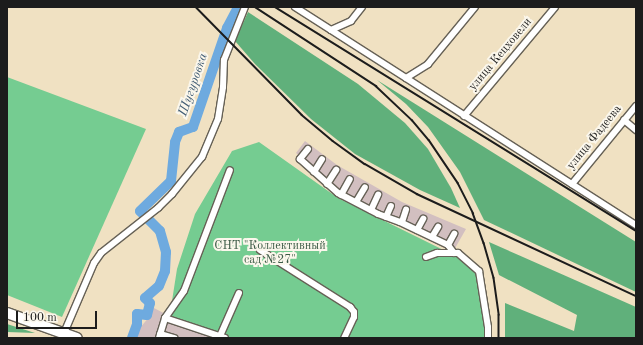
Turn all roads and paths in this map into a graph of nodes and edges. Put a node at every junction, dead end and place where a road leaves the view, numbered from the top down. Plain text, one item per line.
1 (245, 7) edge
2 (295, 7) edge
3 (362, 7) edge
4 (475, 7) edge
5 (555, 7) edge
6 (331, 30) junction
7 (406, 78) junction
8 (636, 106) edge
9 (464, 116) junction
10 (624, 120) junction
11 (636, 130) edge
12 (308, 149) dead end
13 (322, 159) dead end
14 (230, 170) dead end
15 (336, 170) dead end
16 (314, 172) junction
17 (350, 179) dead end
18 (327, 184) junction
19 (572, 184) junction
20 (365, 187) dead end
21 (341, 195) junction
22 (378, 195) dead end
23 (356, 202) junction
24 (391, 206) dead end
25 (371, 210) junction
26 (406, 210) dead end
27 (386, 217) junction
28 (423, 219) dead end
29 (402, 222) junction
30 (636, 225) edge
31 (438, 227) dead end
32 (417, 230) junction
33 (454, 234) dead end
34 (432, 238) junction
35 (448, 245) junction
36 (260, 250) dead end
37 (454, 253) junction
38 (426, 257) dead end
39 (239, 293) dead end
40 (7, 313) edge
41 (165, 318) junction
42 (64, 333) junction
43 (159, 336) edge
44 (222, 337) edge
45 (77, 338) edge
46 (174, 338) edge
47 (344, 338) edge
48 (488, 338) edge

1 - 42 street
2 - 6 street
3 - 6 street
4 - 7 street
5 - 9 street, улица Кецховели
6 - 7 street
7 - 9 street
8 - 10 street, улица Фадеева
9 - 19 street
10 - 11 street
10 - 19 street, улица Фадеева
12 - 16 street
13 - 16 street
14 - 41 street
15 - 18 street
16 - 18 street
17 - 21 street
18 - 21 street
19 - 30 street
20 - 23 street
21 - 23 street
22 - 25 street
23 - 25 street
24 - 27 street
25 - 27 street
26 - 29 street
27 - 29 street
28 - 32 street
29 - 32 street
31 - 34 street
32 - 34 street
33 - 35 street
34 - 35 street
35 - 37 street
36 - 47 street
37 - 38 street
37 - 48 street
39 - 44 street
40 - 42 main road
41 - 43 street
41 - 44 street
42 - 45 main road
43 - 46 street

